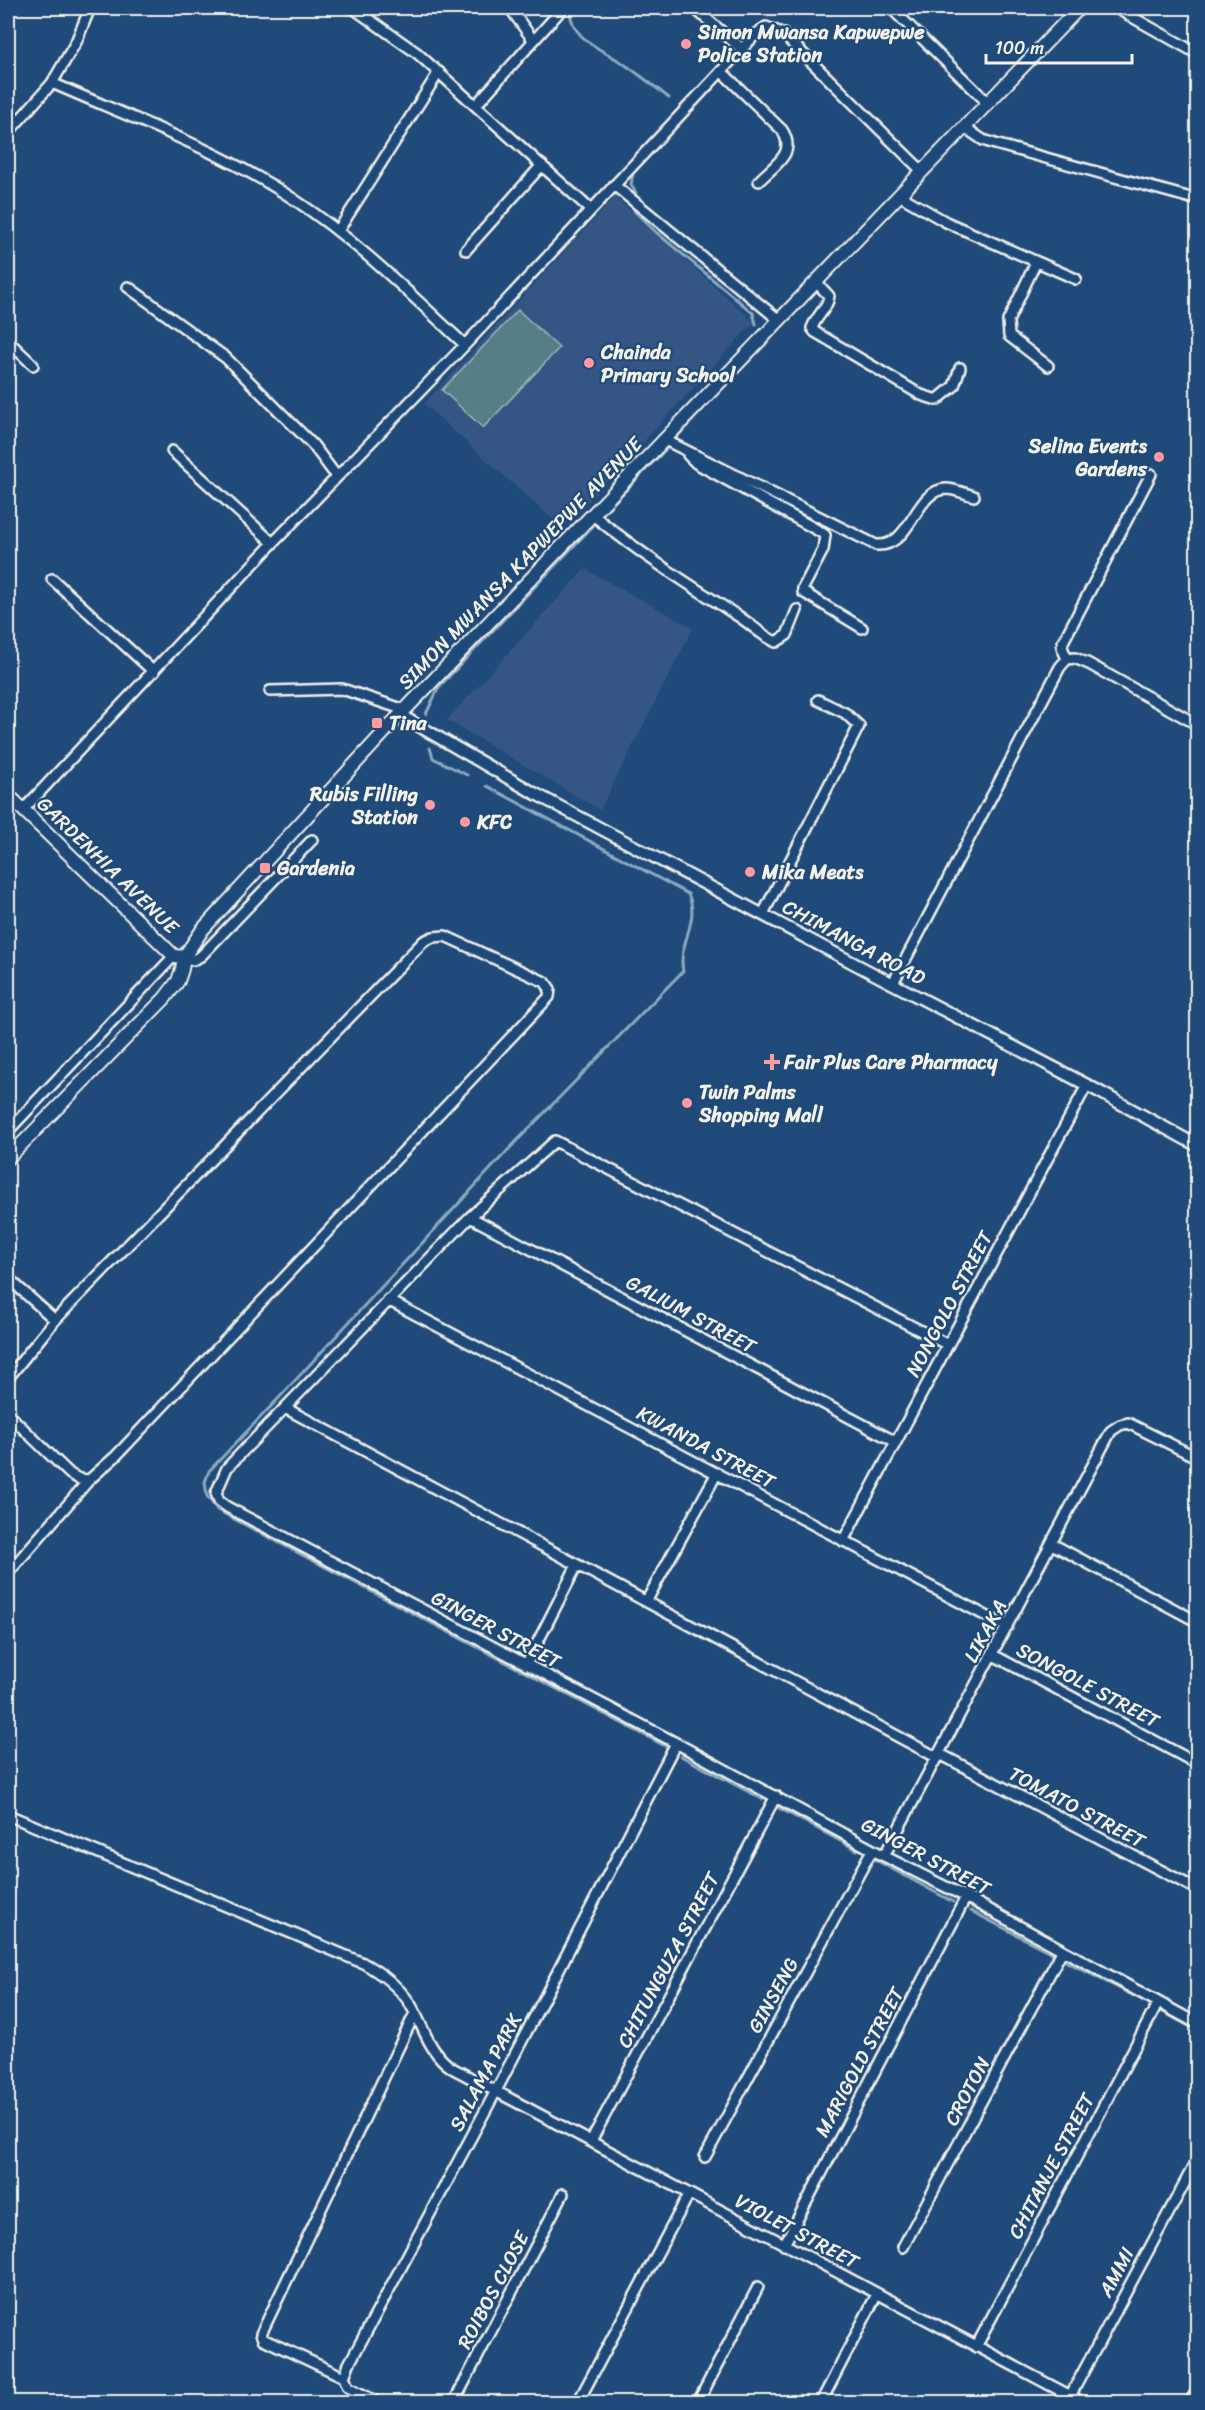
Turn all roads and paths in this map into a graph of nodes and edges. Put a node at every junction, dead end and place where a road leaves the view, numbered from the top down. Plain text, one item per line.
1 (90, 8) edge
2 (353, 8) edge
3 (510, 8) edge
4 (563, 8) edge
5 (694, 8) edge
6 (891, 8) edge
7 (1079, 8) edge
8 (1116, 8) edge
9 (533, 40) junction
10 (742, 49) junction
11 (1197, 54) edge
12 (721, 71) junction
13 (439, 72) junction
14 (52, 83) junction
15 (988, 103) junction
16 (476, 105) junction
17 (964, 127) junction
18 (8, 133) edge
19 (542, 165) junction
20 (922, 171) junction
21 (759, 181) dead end
22 (614, 184) junction
23 (898, 195) junction
24 (1197, 200) edge
25 (591, 210) junction
26 (338, 231) junction
27 (466, 250) dead end
28 (1036, 262) junction
29 (1076, 279) dead end
30 (816, 282) junction
31 (128, 287) dead end
32 (779, 320) junction
33 (8, 341) edge
34 (465, 345) junction
35 (33, 365) dead end
36 (1048, 366) dead end
37 (960, 368) dead end
38 (665, 440) junction
39 (685, 450) junction
40 (172, 451) dead end
41 (1151, 474) dead end
42 (338, 477) junction
43 (974, 496) dead end
44 (593, 515) junction
45 (273, 543) junction
46 (52, 579) dead end
47 (797, 610) dead end
48 (862, 628) dead end
49 (1067, 659) junction
50 (154, 672) junction
51 (270, 691) dead end
52 (818, 700) dead end
53 (403, 712) junction
54 (1197, 725) edge
55 (8, 795) edge
56 (23, 810) junction
57 (312, 840) dead end
58 (762, 914) junction
59 (179, 957) junction
60 (893, 983) junction
61 (1087, 1085) junction
62 (8, 1131) edge
63 (1197, 1146) edge
64 (9, 1154) edge
65 (470, 1217) junction
66 (8, 1278) edge
67 (388, 1300) junction
68 (55, 1320) junction
69 (948, 1345) junction
70 (8, 1378) edge
71 (285, 1407) junction
72 (8, 1414) edge
73 (896, 1442) junction
74 (1197, 1458) edge
75 (717, 1473) junction
76 (89, 1480) junction
77 (843, 1540) junction
78 (1052, 1544) junction
79 (577, 1565) junction
80 (8, 1573) edge
81 (647, 1600) junction
82 (1197, 1622) edge
83 (1007, 1627) junction
84 (993, 1655) junction
85 (526, 1665) junction
86 (676, 1743) junction
87 (939, 1756) junction
88 (1197, 1764) edge
89 (776, 1796) junction
90 (8, 1815) edge
91 (872, 1850) junction
92 (884, 1856) junction
93 (1197, 1890) edge
94 (966, 1897) junction
95 (1062, 1952) junction
96 (1158, 2003) junction
97 (415, 2013) junction
98 (1197, 2024) edge
99 (496, 2091) junction
100 (591, 2141) junction
101 (705, 2157) dead end
102 (1197, 2158) edge
103 (563, 2194) dead end
104 (689, 2194) junction
105 (784, 2245) junction
106 (903, 2247) dead end
107 (758, 2287) dead end
108 (877, 2294) junction
109 (976, 2347) junction
110 (344, 2377) junction
111 (1197, 2389) edge
112 (1069, 2399) edge
113 (377, 2403) edge
114 (454, 2403) edge
115 (578, 2403) edge
116 (698, 2403) edge
117 (821, 2403) edge
118 (1082, 2403) edge
119 (1190, 2403) edge

1 - 14 street
2 - 13 street
3 - 9 street
4 - 9 street
5 - 10 street
6 - 15 street
7 - 15 main road, SIMON MWANSA KAPWEPWE AVENUE
8 - 11 street
9 - 16 street
10 - 12 street
10 - 20 street
12 - 21 street
12 - 22 street
13 - 16 street
13 - 26 street
14 - 18 street
14 - 26 street
15 - 17 main road, SIMON MWANSA KAPWEPWE AVENUE
16 - 19 street
17 - 20 main road, SIMON MWANSA KAPWEPWE AVENUE
17 - 24 street
19 - 25 street
19 - 27 street
20 - 23 main road, SIMON MWANSA KAPWEPWE AVENUE
22 - 25 street
22 - 32 street
23 - 28 street
23 - 30 main road, SIMON MWANSA KAPWEPWE AVENUE
25 - 34 street
26 - 34 street
28 - 29 street
28 - 36 street
30 - 32 main road, SIMON MWANSA KAPWEPWE AVENUE
30 - 37 street
31 - 42 street
32 - 38 main road, SIMON MWANSA KAPWEPWE AVENUE
33 - 35 street
34 - 42 street
38 - 39 street
38 - 44 main road, SIMON MWANSA KAPWEPWE AVENUE
39 - 43 street
39 - 48 street
40 - 45 street
41 - 49 street
42 - 45 street
44 - 47 street
44 - 53 main road, SIMON MWANSA KAPWEPWE AVENUE
45 - 50 street
46 - 50 street
49 - 54 street
49 - 60 street
50 - 56 street
51 - 53 street
52 - 58 street
53 - 58 street, CHIMANGA ROAD
53 - 59 main road, SIMON MWANSA KAPWEPWE AVENUE
55 - 56 main road, GARDENHIA AVENUE
56 - 59 main road, GARDENHIA AVENUE
57 - 59 street
58 - 60 street, CHIMANGA ROAD
59 - 62 street
59 - 64 main road, SIMON MWANSA KAPWEPWE AVENUE
60 - 61 street, CHIMANGA ROAD
61 - 63 street, CHIMANGA ROAD
61 - 69 street, NONGOLO STREET
65 - 67 street, GINGER STREET
65 - 69 street, GINGER STREET
65 - 73 street, GALIUM STREET
66 - 68 street
67 - 71 street, GINGER STREET
67 - 75 street, KWANDA STREET
68 - 70 street
68 - 76 street
69 - 73 street, NONGOLO STREET
71 - 79 street, TOMATO STREET
71 - 85 street, GINGER STREET
72 - 76 street
73 - 77 street, NONGOLO STREET
74 - 78 street, LIKAKA
75 - 77 street, KWANDA STREET
75 - 81 street
76 - 80 street
77 - 83 street, KWANDA STREET
78 - 82 street
78 - 83 street, LIKAKA
79 - 81 street, TOMATO STREET
79 - 85 street
81 - 87 street, TOMATO STREET
83 - 84 street, LIKAKA
84 - 87 street, LIKAKA
84 - 88 street, SONGOLE STREET
85 - 86 street, GINGER STREET
86 - 89 street, GINGER STREET
86 - 99 street, SALAMA PARK
87 - 92 street, LIKAKA
87 - 93 street, TOMATO STREET
89 - 91 street, GINGER STREET
89 - 100 street, CHITUNGUZA STREET
90 - 97 street, VIOLET STREET
91 - 92 street, GINGER STREET
91 - 101 street, GINSENG
92 - 94 street, GINGER STREET
94 - 95 street, GINGER STREET
94 - 105 street, MARIGOLD STREET
95 - 96 street, GINGER STREET
95 - 106 street, CROTON
96 - 98 street, GINGER STREET
96 - 109 street, CHITANJE STREET
97 - 99 street, VIOLET STREET
97 - 110 street
99 - 100 street, VIOLET STREET
99 - 110 street, SALAMA PARK
100 - 104 street, VIOLET STREET
102 - 112 street, AMMI
103 - 114 street, ROIBOS CLOSE
104 - 105 street, VIOLET STREET
104 - 115 street
105 - 108 street, VIOLET STREET
107 - 116 street
108 - 109 street, VIOLET STREET
108 - 117 street
109 - 112 street, VIOLET STREET
110 - 113 street
111 - 119 street
112 - 118 street, VIOLET STREET

